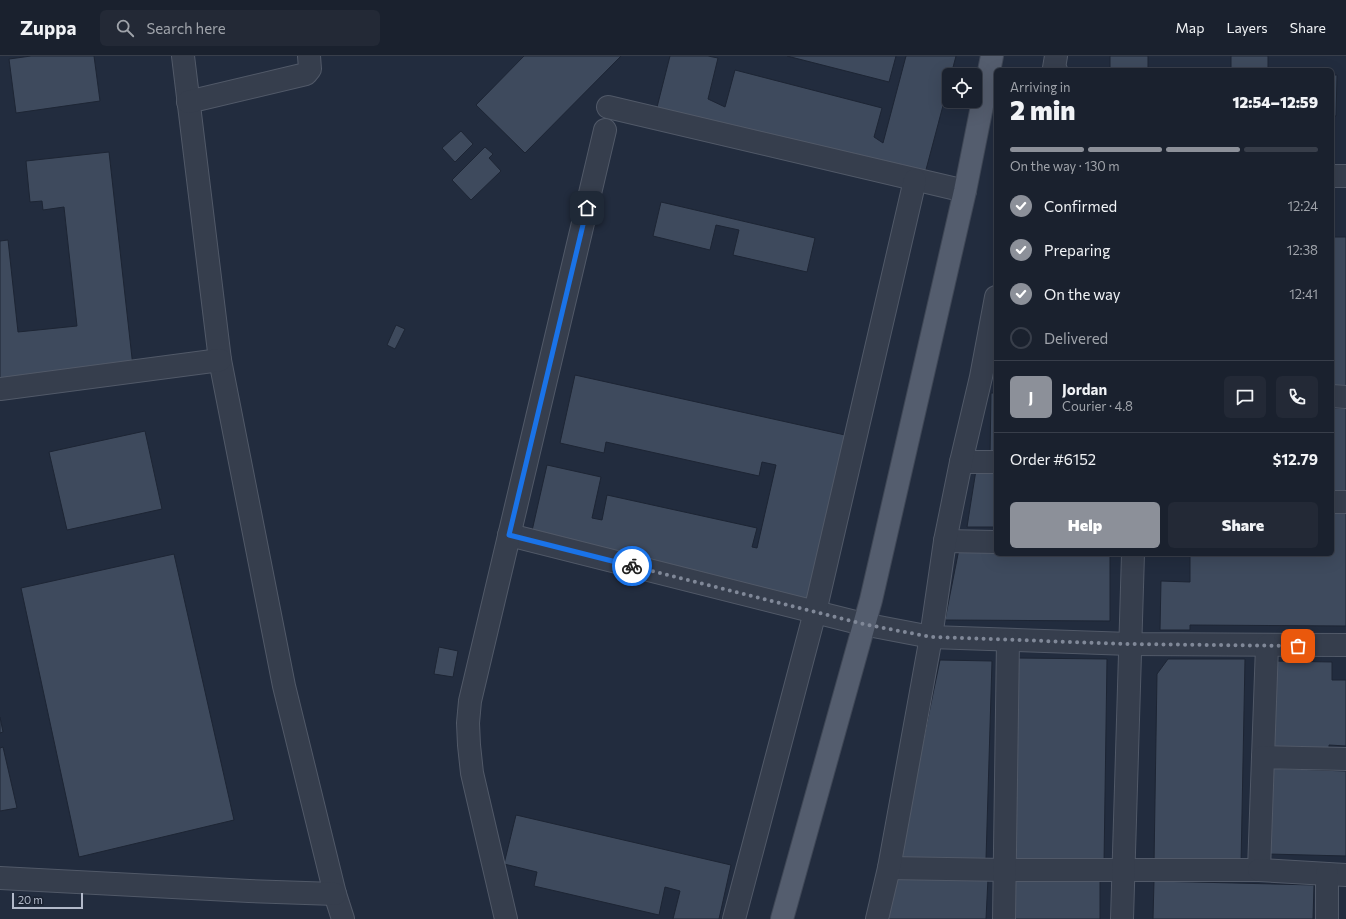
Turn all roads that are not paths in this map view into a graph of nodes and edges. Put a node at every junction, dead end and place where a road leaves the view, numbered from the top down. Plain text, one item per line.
1 (183, 56) edge
2 (309, 56) edge
3 (992, 56) edge
4 (188, 102) junction
5 (608, 107) dead end
6 (605, 130) dead end
7 (1334, 176) edge
8 (1346, 176) edge
9 (915, 180) junction
10 (965, 191) junction
11 (994, 320) edge
12 (220, 360) junction
13 (988, 378) edge
14 (0, 389) edge
15 (1334, 396) edge
16 (1346, 397) edge
17 (960, 462) junction
18 (994, 462) edge
19 (1334, 502) edge
20 (1346, 502) edge
21 (509, 535) junction
22 (945, 541) junction
23 (994, 542) edge
24 (1133, 556) edge
25 (815, 612) junction
26 (863, 624) junction
27 (931, 637) junction
28 (1008, 640) junction
29 (1130, 644) junction
30 (1346, 645) edge
31 (1267, 646) junction
32 (1263, 757) junction
33 (1346, 760) edge
34 (889, 868) junction
35 (1005, 870) junction
36 (1123, 870) junction
37 (1259, 870) junction
38 (1336, 875) edge
39 (0, 878) edge
40 (335, 894) junction
41 (343, 919) edge
42 (506, 919) edge
43 (734, 919) edge
44 (782, 919) edge
45 (877, 919) edge
46 (1004, 919) edge
47 (1122, 919) edge
48 (1327, 919) edge

1 - 4 street
2 - 4 street
3 - 10 main road
4 - 12 street
5 - 9 street
6 - 21 street
7 - 8 street
9 - 10 street
9 - 25 street
10 - 26 main road
11 - 13 street
12 - 14 street
12 - 40 street
13 - 17 street
15 - 16 street
17 - 18 street
17 - 22 street
19 - 20 street
21 - 25 street
21 - 42 street
22 - 23 street
22 - 27 street
24 - 29 street
25 - 26 street
25 - 43 street
26 - 27 street
26 - 44 main road
27 - 28 street
27 - 34 street
28 - 29 street
28 - 35 street
29 - 31 street
29 - 36 street
30 - 31 street
31 - 32 street
32 - 33 street
32 - 37 street
34 - 35 street
34 - 45 street
35 - 36 street
35 - 46 street
36 - 37 street
36 - 47 street
37 - 38 street
38 - 48 street
39 - 40 street
40 - 41 street

